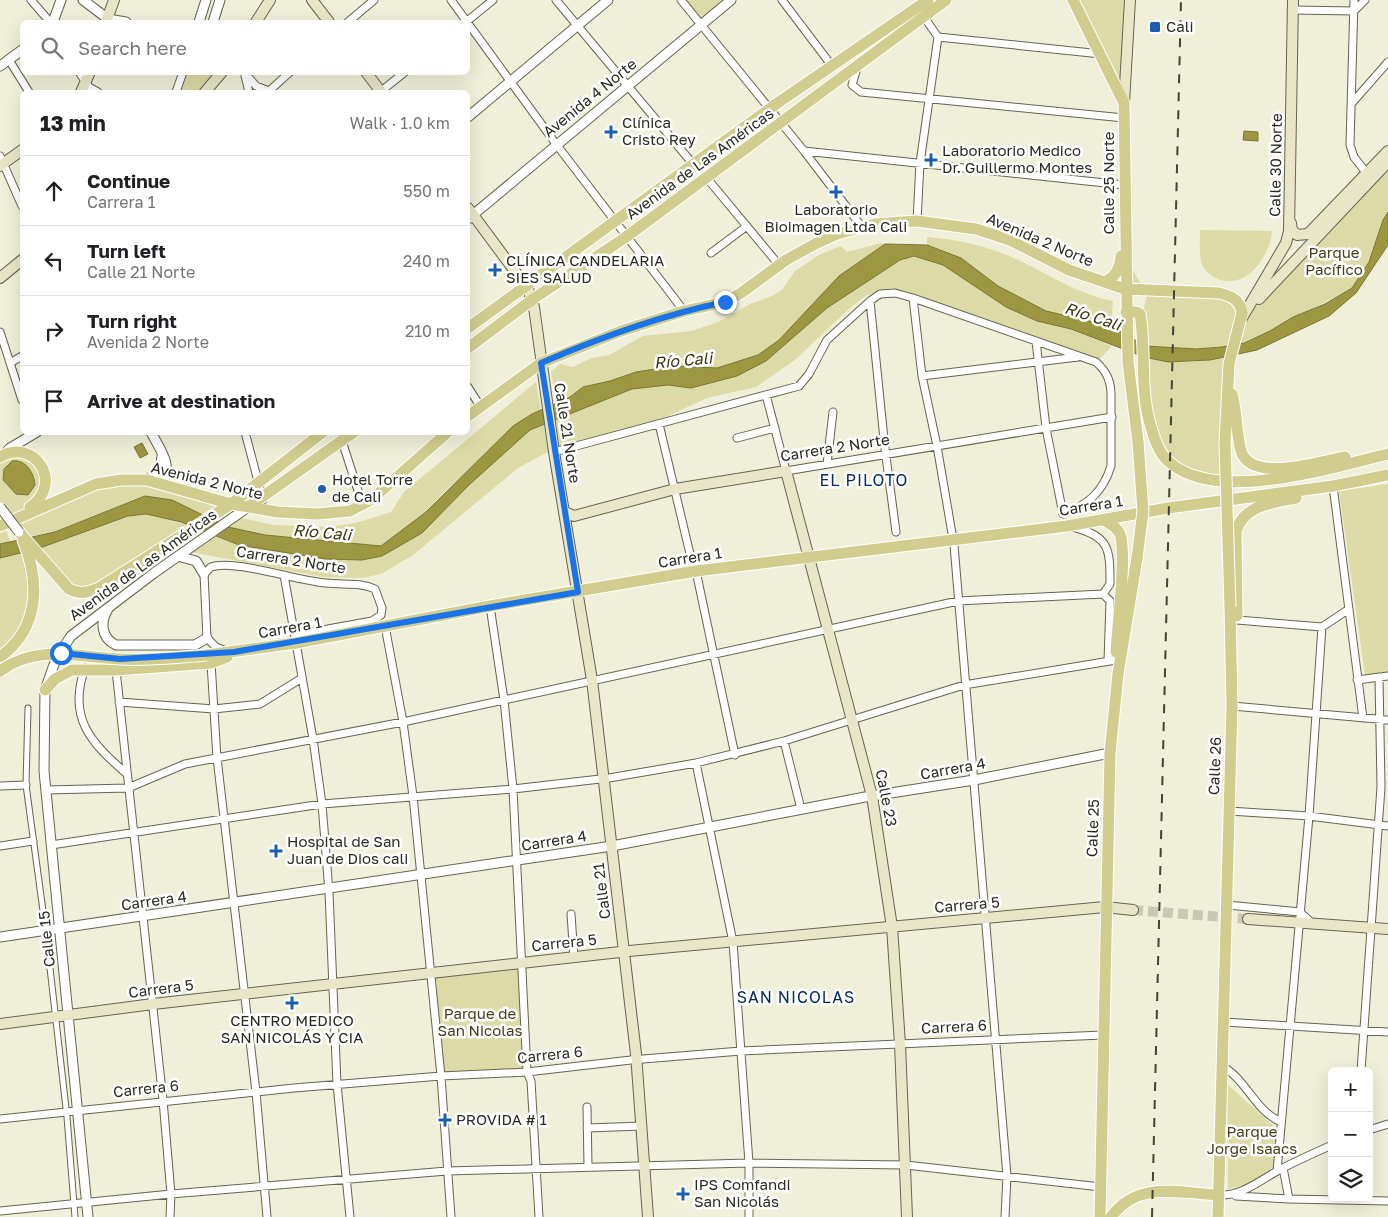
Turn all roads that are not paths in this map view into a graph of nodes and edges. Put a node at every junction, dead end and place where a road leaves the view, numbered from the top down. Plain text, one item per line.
1 (31, 0) edge
2 (61, 0) edge
3 (83, 0) edge
4 (114, 0) edge
5 (206, 0) edge
6 (220, 0) edge
7 (270, 0) edge
8 (312, 0) edge
9 (374, 0) edge
10 (451, 0) edge
11 (493, 0) edge
12 (556, 0) edge
13 (608, 0) edge
14 (682, 0) edge
15 (731, 0) edge
16 (782, 0) edge
17 (928, 0) edge
18 (946, 0) edge
19 (1073, 0) edge
20 (1130, 0) edge
21 (1354, 0) edge
22 (1365, 0) edge
23 (1293, 5) edge
24 (1354, 11) junction
25 (924, 17) junction
26 (49, 20) edge
27 (52, 20) edge
28 (106, 20) edge
29 (107, 20) edge
30 (200, 20) edge
31 (214, 20) edge
32 (257, 20) edge
33 (327, 20) edge
34 (350, 20) edge
35 (466, 20) edge
36 (469, 20) edge
37 (702, 25) junction
38 (470, 26) edge
39 (577, 26) junction
40 (938, 37) junction
41 (20, 52) edge
42 (1101, 54) junction
43 (9, 60) junction
44 (1388, 62) edge
45 (858, 64) junction
46 (0, 66) edge
47 (832, 66) junction
48 (80, 75) edge
49 (89, 75) edge
50 (182, 75) edge
51 (218, 75) edge
52 (245, 75) edge
53 (247, 75) edge
54 (287, 75) edge
55 (368, 75) edge
56 (401, 75) edge
57 (510, 82) junction
58 (628, 86) junction
59 (83, 88) edge
60 (28, 90) edge
61 (177, 90) edge
62 (207, 90) edge
63 (249, 90) edge
64 (264, 90) edge
65 (270, 90) edge
66 (380, 90) edge
67 (383, 90) edge
68 (928, 98) junction
69 (1124, 103) junction
70 (1352, 103) junction
71 (769, 109) junction
72 (470, 115) edge
73 (1124, 118) junction
74 (781, 123) junction
75 (556, 144) junction
76 (20, 151) edge
77 (804, 151) junction
78 (1388, 151) edge
79 (1, 162) edge
80 (1388, 162) edge
81 (920, 163) junction
82 (693, 164) junction
83 (1369, 176) junction
84 (706, 177) junction
85 (1124, 185) junction
86 (20, 202) edge
87 (470, 213) edge
88 (470, 215) edge
89 (1291, 220) junction
90 (917, 221) junction
91 (615, 222) junction
92 (747, 226) junction
93 (862, 227) junction
94 (626, 237) junction
95 (1124, 240) junction
96 (711, 253) dead end
97 (20, 262) edge
98 (779, 265) junction
99 (0, 278) edge
100 (1104, 282) junction
101 (525, 285) junction
102 (1125, 289) junction
103 (913, 298) junction
104 (533, 299) junction
105 (870, 301) junction
106 (684, 310) junction
107 (1126, 313) junction
108 (1245, 315) junction
109 (470, 326) edge
110 (0, 332) edge
111 (1036, 341) junction
112 (470, 346) edge
113 (20, 357) edge
114 (1081, 357) junction
115 (1039, 362) junction
116 (541, 363) junction
117 (10, 364) junction
118 (922, 376) junction
119 (1228, 380) junction
120 (470, 391) edge
121 (20, 394) edge
122 (766, 395) junction
123 (480, 406) junction
124 (833, 412) dead end
125 (470, 414) edge
126 (1112, 417) junction
127 (659, 424) junction
128 (775, 428) junction
129 (1046, 428) junction
130 (26, 435) edge
131 (32, 435) edge
132 (153, 435) edge
133 (246, 435) edge
134 (319, 435) edge
135 (350, 435) edge
136 (445, 435) edge
137 (737, 438) dead end
138 (342, 441) junction
139 (1138, 442) joint
140 (937, 446) junction
141 (1388, 448) edge
142 (554, 452) junction
143 (162, 453) junction
144 (1, 454) edge
145 (886, 454) junction
146 (1388, 454) edge
147 (827, 464) junction
148 (786, 471) junction
149 (1388, 475) edge
150 (147, 480) junction
151 (257, 482) junction
152 (163, 484) junction
153 (1333, 486) junction
154 (675, 489) junction
155 (262, 497) junction
156 (231, 504) junction
157 (363, 506) junction
158 (0, 507) edge
159 (248, 507) junction
160 (266, 510) junction
161 (569, 514) junction
162 (12, 520) junction
163 (1104, 520) junction
164 (0, 526) edge
165 (1067, 526) junction
166 (19, 532) joint
167 (896, 532) dead end
168 (953, 539) junction
169 (178, 556) junction
170 (808, 556) junction
171 (36, 558) junction
172 (691, 558) dead end
173 (696, 571) junction
174 (204, 574) junction
175 (284, 575) junction
176 (578, 592) junction
177 (1103, 594) junction
178 (958, 601) junction
179 (111, 604) junction
180 (490, 606) junction
181 (1349, 609) junction
182 (1237, 620) junction
183 (372, 621) joint
184 (385, 626) junction
185 (1322, 627) junction
186 (827, 628) junction
187 (207, 638) junction
188 (295, 639) junction
189 (234, 652) junction
190 (715, 653) junction
191 (0, 657) edge
192 (56, 659) joint
193 (209, 659) junction
194 (1112, 660) junction
195 (85, 668) junction
196 (116, 670) junction
197 (0, 671) edge
198 (1118, 674) junction
199 (1388, 676) edge
200 (1379, 677) junction
201 (302, 678) junction
202 (592, 680) junction
203 (1357, 680) junction
204 (964, 685) junction
205 (45, 690) junction
206 (504, 700) junction
207 (119, 702) junction
208 (1232, 706) junction
209 (28, 708) dead end
210 (214, 709) junction
211 (1314, 713) junction
212 (1363, 718) junction
213 (851, 719) junction
214 (1385, 720) edge
215 (403, 722) junction
216 (314, 740) junction
217 (784, 741) junction
218 (1110, 753) junction
219 (735, 755) junction
220 (216, 758) junction
221 (696, 763) junction
222 (127, 774) junction
223 (603, 778) junction
224 (974, 780) junction
225 (26, 785) junction
226 (0, 786) edge
227 (1384, 787) edge
228 (128, 788) junction
229 (513, 789) junction
230 (46, 790) junction
231 (413, 796) junction
232 (872, 796) junction
233 (322, 804) junction
234 (802, 809) junction
235 (1229, 811) junction
236 (1309, 816) junction
237 (223, 818) junction
238 (1378, 824) junction
239 (1388, 826) edge
240 (709, 827) junction
241 (133, 832) junction
242 (33, 842) junction
243 (51, 845) junction
244 (0, 846) edge
245 (612, 846) junction
246 (516, 861) junction
247 (420, 875) junction
248 (329, 889) junction
249 (233, 903) junction
250 (1227, 906) junction
251 (1105, 907) junction
252 (1132, 910) tunnel mouth
253 (1300, 912) junction
254 (571, 914) dead end
255 (143, 916) junction
256 (985, 918) junction
257 (1248, 919) tunnel mouth
258 (1300, 923) junction
259 (1313, 924) junction
260 (892, 927) junction
261 (1370, 927) junction
262 (61, 928) junction
263 (1388, 928) edge
264 (46, 930) junction
265 (0, 937) edge
266 (733, 942) junction
267 (624, 952) junction
268 (574, 958) junction
269 (520, 963) junction
270 (431, 975) junction
271 (332, 985) junction
272 (245, 994) junction
273 (153, 1004) junction
274 (68, 1015) junction
275 (56, 1017) junction
276 (1224, 1022) junction
277 (0, 1024) edge
278 (1289, 1025) junction
279 (1363, 1031) junction
280 (1388, 1032) edge
281 (1103, 1035) junction
282 (995, 1039) junction
283 (900, 1044) junction
284 (742, 1051) junction
285 (637, 1059) junction
286 (1222, 1066) junction
287 (1360, 1067) edge
288 (527, 1072) junction
289 (441, 1076) junction
290 (1236, 1076) junction
291 (1222, 1080) junction
292 (337, 1084) junction
293 (256, 1092) junction
294 (163, 1100) junction
295 (587, 1107) dead end
296 (78, 1111) junction
297 (67, 1112) junction
298 (0, 1119) edge
299 (1282, 1122) junction
300 (1388, 1124) edge
301 (642, 1126) junction
302 (587, 1128) junction
303 (1373, 1129) edge
304 (1328, 1147) edge
305 (749, 1162) junction
306 (906, 1164) junction
307 (644, 1166) junction
308 (588, 1167) junction
309 (536, 1168) junction
310 (1280, 1170) junction
311 (447, 1171) junction
312 (1007, 1176) junction
313 (347, 1180) junction
314 (266, 1186) junction
315 (1101, 1187) junction
316 (171, 1194) junction
317 (1225, 1195) junction
318 (1289, 1199) junction
319 (87, 1201) junction
320 (1388, 1201) edge
321 (74, 1203) junction
322 (0, 1210) edge
323 (75, 1217) edge
324 (88, 1217) edge
325 (170, 1217) edge
326 (266, 1217) edge
327 (350, 1217) edge
328 (451, 1217) edge
329 (539, 1217) edge
330 (648, 1217) edge
331 (750, 1217) edge
332 (907, 1217) edge
333 (1005, 1217) edge
334 (1100, 1217) edge
335 (1111, 1217) edge
336 (1218, 1217) edge

1 - 26 street
2 - 27 street
3 - 28 street
4 - 29 main road
5 - 30 street
6 - 31 street
7 - 32 main road
8 - 33 main road
9 - 34 street
10 - 35 street
11 - 36 street
12 - 39 street
13 - 39 street
14 - 37 street
15 - 37 street, Avenida 4 Norte
16 - 47 street
17 - 47 main road, Avenida de Las Américas
18 - 25 main road, Avenida de Las Américas
19 - 42 main road, Calle 25 Norte
20 - 69 main road, Calle 25 Norte
21 - 24 street
22 - 24 street
23 - 24 street
23 - 89 main road, Calle 30 Norte
24 - 70 street
25 - 40 street
25 - 45 main road, Avenida de Las Américas
37 - 58 street, Avenida 4 Norte
37 - 71 street
38 - 57 street
39 - 57 street
39 - 58 street
40 - 42 street
40 - 68 street
41 - 43 street
42 - 69 main road, Calle 25 Norte
43 - 46 street
43 - 60 street
44 - 70 street
45 - 68 street
45 - 74 main road, Avenida de Las Américas
47 - 71 main road, Avenida de Las Américas
48 - 59 street
49 - 59 main road
50 - 61 street
51 - 62 main road
52 - 63 street
53 - 64 street
54 - 65 street
55 - 66 main road
56 - 67 street
57 - 72 street
57 - 75 street
58 - 75 street, Avenida 4 Norte
58 - 82 street
68 - 73 street
68 - 81 street
69 - 73 main road, Calle 25 Norte
70 - 83 street
71 - 74 street
71 - 82 main road, Avenida de Las Américas
73 - 85 main road, Calle 25 Norte
74 - 77 street
74 - 84 main road, Avenida de Las Américas
75 - 87 street, Avenida 4 Norte
75 - 91 street
76 - 79 main road
77 - 81 street
77 - 93 street
78 - 83 main road
79 - 86 street
80 - 83 main road
81 - 85 street
81 - 90 street
82 - 91 main road, Avenida de Las Américas
83 - 89 main road
83 - 108 main road
84 - 92 street
84 - 94 main road, Avenida de Las Américas
85 - 95 main road, Calle 25 Norte
88 - 101 main road, Calle 21 Norte
89 - 108 main road, Calle 30 Norte
90 - 93 main road, Avenida 2 Norte
90 - 100 main road, Avenida 2 Norte
91 - 94 street
91 - 101 main road, Avenida de Las Américas
92 - 96 street
92 - 98 street
93 - 98 main road, Avenida 2 Norte
94 - 104 main road, Avenida de Las Américas
94 - 106 street
95 - 100 main road
95 - 102 main road, Calle 25 Norte
97 - 99 main road
98 - 106 main road, Avenida 2 Norte
100 - 102 main road, Avenida 2 Norte
101 - 104 main road, Calle 21 Norte
101 - 109 main road, Avenida de Las Américas
102 - 107 main road, Calle 25 Norte
102 - 108 main road, Avenida 2 Norte
103 - 105 street
103 - 111 street
103 - 118 street
104 - 112 main road, Avenida de Las Américas
104 - 116 main road, Calle 21 Norte
105 - 122 street
105 - 145 street
106 - 116 main road, Avenida 2 Norte
107 - 139 main road, Calle 25 Norte
107 - 146 main road
108 - 119 main road, Calle 26
110 - 117 street
111 - 114 street
111 - 115 street
113 - 117 street
114 - 115 street
114 - 126 street
115 - 118 street
115 - 129 street
116 - 123 main road, Avenida 2 Norte
116 - 142 main road, Calle 21 Norte
117 - 121 street
118 - 140 street
119 - 141 main road
119 - 208 main road, Calle 26, bridge
120 - 123 street
122 - 127 street
122 - 128 street, Calle 23
123 - 125 main road, Avenida 2 Norte
124 - 147 street
126 - 129 street, Carrera 2 Norte
126 - 129 street, Carrera 1
127 - 142 street
127 - 154 street
128 - 137 street
128 - 148 street, Calle 23
129 - 140 street, Carrera 2 Norte
130 - 144 street
131 - 144 street
132 - 143 street
133 - 151 street
134 - 151 main road, Avenida de Las Américas
135 - 138 main road, Avenida de Las Américas
136 - 157 main road, Avenida 2 Norte
138 - 155 main road, Avenida de Las Américas
138 - 157 street
139 - 198 main road, Calle 25, bridge
140 - 145 street, Carrera 2 Norte
140 - 168 street
142 - 161 main road, Calle 21 Norte
143 - 150 street
143 - 152 street
144 - 162 main road
145 - 147 street, Carrera 2 Norte
145 - 167 street
147 - 148 street, Carrera 2 Norte
148 - 154 main road, Carrera 2 Norte
148 - 170 main road, Calle 23
149 - 153 main road, Carrera 1
150 - 152 main road, Avenida 2 Norte
150 - 162 main road, Avenida 2 Norte
151 - 155 street
151 - 156 main road, Avenida de Las Américas
152 - 156 main road, Avenida 2 Norte
153 - 163 main road, Carrera 1
153 - 181 street
153 - 182 main road
154 - 161 main road, Carrera 2 Norte
154 - 172 street
155 - 159 main road, Avenida de Las Américas
155 - 160 street
156 - 159 main road, Avenida 2 Norte
156 - 171 main road, Avenida de Las Américas
157 - 160 main road, Avenida 2 Norte
158 - 166 street, bridge
159 - 160 main road, Avenida 2 Norte
159 - 169 street, Avenida de Las Américas
161 - 176 main road, Calle 21 Norte
162 - 164 main road, Avenida 2 Norte
163 - 165 main road, Carrera 1
163 - 194 main road
165 - 168 main road, Carrera 1
165 - 177 street
166 - 171 main road
168 - 170 main road, Carrera 1
168 - 178 street
169 - 174 street
169 - 179 street, Avenida de Las Américas
170 - 173 main road, Carrera 1
170 - 186 main road, Calle 23
171 - 191 main road
173 - 176 main road, Carrera 1
173 - 190 street
174 - 175 street, Carrera 2 Norte
174 - 187 street
175 - 183 street, Carrera 2 Norte
175 - 188 street
176 - 180 main road, Carrera 1
176 - 202 main road, Calle 21
177 - 178 street
177 - 194 street
178 - 186 street
178 - 204 street
179 - 187 street
179 - 192 street, Avenida de Las Américas
180 - 184 main road, Carrera 1
180 - 206 street
181 - 185 street
181 - 203 street
182 - 185 street
182 - 208 main road
183 - 188 street, Carrera 1
184 - 188 main road, Carrera 1
184 - 215 street
185 - 211 street
186 - 190 street
186 - 213 main road, Calle 23
187 - 189 street
188 - 189 main road, Carrera 1
188 - 201 street
189 - 193 main road, Carrera 1
190 - 202 street
190 - 219 street
192 - 205 street, Calle 15
193 - 196 main road
193 - 197 main road, Carrera 1, bridge
193 - 210 street
194 - 198 main road
194 - 204 street
195 - 196 main road
195 - 205 main road
195 - 222 street
196 - 207 street
198 - 218 main road, Calle 25
199 - 200 street
200 - 203 street
200 - 214 street
201 - 210 street
201 - 216 street
202 - 206 street
202 - 223 main road, Calle 21
203 - 212 street
204 - 213 street
204 - 224 street
205 - 230 street, Calle 15
206 - 215 street
206 - 229 street
207 - 210 street
207 - 222 street
208 - 211 street
208 - 235 main road, Calle 26
209 - 225 street, Calle 15
210 - 220 street
211 - 212 street
211 - 236 street
212 - 214 street
213 - 217 street
213 - 232 main road, Calle 23
214 - 227 street
215 - 216 street
215 - 231 street
216 - 220 street
216 - 233 street
217 - 219 street
217 - 234 street
218 - 224 street, Carrera 4
218 - 251 main road, Calle 25
219 - 221 street
220 - 228 street
220 - 237 street
221 - 223 street
221 - 240 street
222 - 228 street
223 - 229 street
223 - 245 main road, Calle 21
224 - 232 street, Carrera 4
224 - 256 street
225 - 226 street
225 - 242 street, Calle 15
227 - 238 street
228 - 230 street
228 - 241 street
229 - 231 street
229 - 246 street
230 - 243 street, Calle 15
231 - 233 street
231 - 247 street
232 - 234 street, Carrera 4
232 - 260 main road, Calle 23
233 - 237 street
233 - 248 street
234 - 240 street, Carrera 4
235 - 236 street
235 - 250 main road, Calle 26
236 - 238 street
236 - 253 street
237 - 241 street
237 - 249 street
238 - 239 street
238 - 261 street
240 - 245 street, Carrera 4
240 - 266 street
241 - 243 street
241 - 255 street
242 - 244 street
242 - 264 street, Calle 15
243 - 262 street, Calle 15
245 - 246 street, Carrera 4
245 - 267 main road, Calle 21
246 - 247 street, Carrera 4
246 - 269 street
247 - 248 street, Carrera 4
247 - 270 street
248 - 249 street, Carrera 4
248 - 271 street
249 - 255 street, Carrera 4
249 - 272 street
250 - 253 street
250 - 276 main road, Calle 26
251 - 252 main road, Carrera 5
251 - 256 main road, Carrera 5
251 - 281 main road, Calle 25
253 - 258 street
253 - 259 street
254 - 268 street
255 - 262 street, Carrera 4
255 - 273 street
256 - 260 main road, Carrera 5
256 - 282 street
257 - 258 main road
258 - 259 main road
258 - 278 street
259 - 261 main road
260 - 266 main road, Carrera 5
260 - 283 main road, Calle 23
261 - 263 main road
261 - 279 street
262 - 264 street, Carrera 4
262 - 274 street, Calle 15
264 - 265 street, Carrera 4
264 - 275 street, Calle 15
266 - 267 main road, Carrera 5
266 - 284 street
267 - 268 main road, Carrera 5
267 - 285 main road, Calle 21
268 - 269 main road, Carrera 5
269 - 270 main road, Carrera 5
269 - 288 street
270 - 271 main road, Carrera 5
270 - 289 street
271 - 272 main road, Carrera 5
271 - 292 street
272 - 273 main road, Carrera 5
272 - 293 street
273 - 274 main road, Carrera 5
273 - 294 street
274 - 275 main road, Carrera 5
274 - 296 street, Calle 15
275 - 277 main road, Carrera 5
275 - 297 street, Calle 15
276 - 278 street
276 - 286 main road, Calle 26
278 - 279 street
278 - 299 street
279 - 280 street
279 - 287 street
281 - 282 street, Carrera 6
281 - 315 main road, Calle 25
282 - 283 street, Carrera 6
282 - 312 street
283 - 284 street, Carrera 6
283 - 306 main road, Calle 23
284 - 285 street, Carrera 6
284 - 305 street
285 - 288 street, Carrera 6
285 - 301 main road, Calle 21
286 - 290 street
286 - 291 main road, Calle 26
288 - 289 street, Carrera 6
288 - 309 street
289 - 292 street, Carrera 6
289 - 311 street
290 - 291 street
290 - 299 street
291 - 317 main road, Calle 26
292 - 293 street, Carrera 6
292 - 313 street
293 - 294 street, Carrera 6
293 - 314 street
294 - 296 street, Carrera 6
294 - 316 street
295 - 302 street
296 - 297 street, Carrera 6
296 - 319 street, Calle 15
297 - 298 street, Carrera 6
297 - 321 street, Calle 15
299 - 310 street
300 - 303 street
301 - 302 street
301 - 307 main road, Calle 21
302 - 308 street
304 - 310 street
305 - 306 street
305 - 307 street
305 - 331 street
306 - 312 street
306 - 332 main road, Calle 23
307 - 308 street
307 - 330 main road, Calle 21
308 - 309 street
309 - 311 street
309 - 329 street
310 - 317 street
310 - 318 street
311 - 313 street
311 - 328 street
312 - 315 street
312 - 333 street
313 - 314 street
313 - 327 street
314 - 316 street
314 - 326 street
315 - 334 main road, Calle 25
316 - 319 street
316 - 325 street
317 - 318 street
317 - 335 main road
317 - 336 main road, Calle 26
318 - 320 street
319 - 321 street
319 - 324 street, Calle 15
321 - 322 street
321 - 323 street, Calle 15

